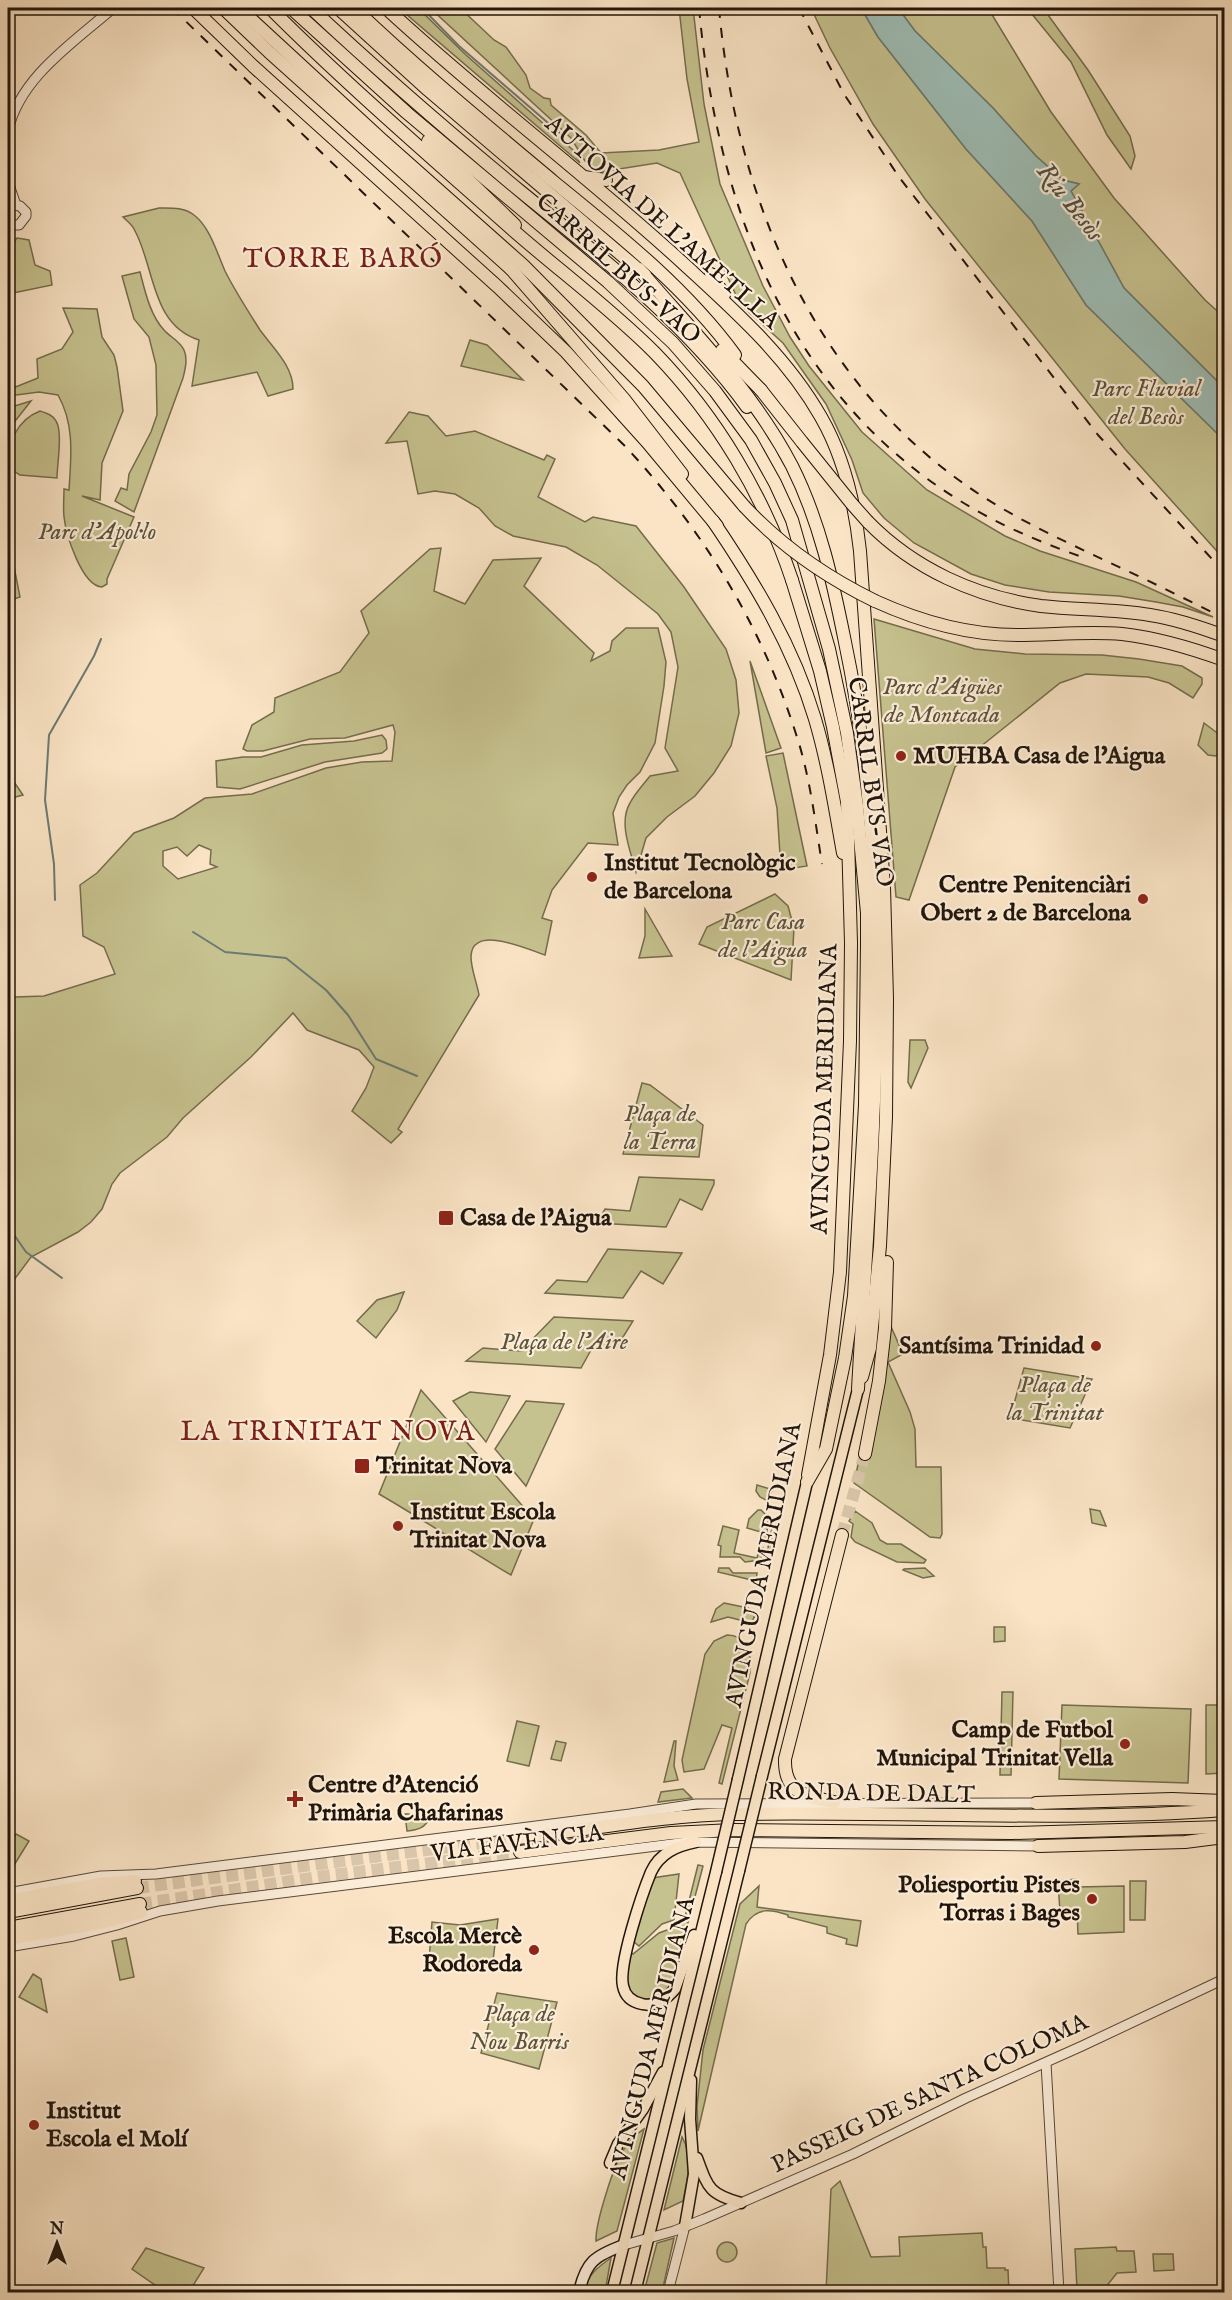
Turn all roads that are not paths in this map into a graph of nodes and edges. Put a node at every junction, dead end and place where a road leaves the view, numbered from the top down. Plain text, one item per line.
1 (113, 8) edge
2 (193, 8) edge
3 (223, 8) edge
4 (239, 8) edge
5 (270, 8) edge
6 (291, 8) edge
7 (311, 8) edge
8 (338, 8) edge
9 (354, 8) edge
10 (386, 8) edge
11 (369, 80) junction
12 (8, 131) edge
13 (583, 177) junction
14 (606, 180) dead end
15 (8, 185) edge
16 (12, 207) edge
17 (8, 222) edge
18 (548, 261) junction
19 (511, 269) junction
20 (639, 269) junction
21 (711, 274) dead end
22 (542, 285) junction
23 (739, 316) junction
24 (761, 390) junction
25 (792, 520) junction
26 (717, 526) junction
27 (836, 598) junction
28 (1224, 636) edge
29 (1224, 660) edge
30 (867, 783) junction
31 (848, 881) junction
32 (877, 909) junction
33 (886, 977) junction
34 (884, 1187) junction
35 (858, 1389) junction
36 (865, 1454) tunnel mouth
37 (807, 1482) junction
38 (842, 1535) tunnel mouth
39 (1224, 1801) edge
40 (834, 1802) junction
41 (1036, 1803) joint
42 (1224, 1810) edge
43 (1224, 1827) edge
44 (1224, 1837) edge
45 (518, 1838) tunnel mouth
46 (696, 1842) junction
47 (1038, 1846) joint
48 (520, 1852) tunnel mouth
49 (711, 1890) junction
50 (8, 1893) edge
51 (8, 1900) edge
52 (8, 1912) edge
53 (8, 1928) edge
54 (8, 1940) edge
55 (8, 1947) edge
56 (1224, 1978) edge
57 (671, 2056) junction
58 (692, 2056) junction
59 (1046, 2063) junction
60 (691, 2138) junction
61 (610, 2163) dead end
62 (741, 2203) junction
63 (685, 2226) junction
64 (649, 2238) junction
65 (624, 2245) junction
66 (579, 2292) edge
67 (612, 2292) edge
68 (635, 2292) edge
69 (668, 2292) edge
70 (1059, 2292) edge

1 - 12 street
2 - 26 highway
3 - 19 highway
4 - 22 highway
5 - 18 highway
6 - 11 highway, CARRIL BUS-VAO
7 - 27 highway
8 - 20 highway
9 - 24 highway
10 - 13 highway, AUTOVIA DE L'AMETLLA
11 - 18 highway
11 - 25 highway, CARRIL BUS-VAO
13 - 14 highway
13 - 23 highway, AUTOVIA DE L'AMETLLA
15 - 16 street
16 - 17 street
18 - 31 highway
19 - 22 highway
19 - 26 highway
20 - 24 highway
20 - 27 highway
21 - 23 highway
22 - 29 highway, bridge
23 - 33 highway, AUTOVIA DE L'AMETLLA
24 - 28 highway, bridge
25 - 30 highway
25 - 37 highway, CARRIL BUS-VAO
26 - 31 highway
27 - 30 highway
30 - 32 highway
31 - 37 highway, AVINGUDA MERIDIANA
32 - 33 highway
32 - 35 highway
33 - 34 highway
34 - 35 highway
34 - 36 highway
35 - 58 main road, AVINGUDA MERIDIANA, bridge
37 - 49 main road, AVINGUDA MERIDIANA, bridge
38 - 40 highway
39 - 41 highway
40 - 41 street, VIA FAVÈNCIA
40 - 50 street, VIA FAVÈNCIA
42 - 45 highway, RONDA DE DALT
43 - 48 highway, RONDA DE DALT
44 - 47 highway
46 - 47 street, VIA FAVÈNCIA
46 - 49 main road
46 - 55 street, VIA FAVÈNCIA
49 - 57 main road, AVINGUDA MERIDIANA
51 - 52 highway
53 - 54 highway
56 - 59 street, PASSEIG DE SANTA COLOMA
57 - 61 main road
57 - 65 main road, AVINGUDA MERIDIANA
58 - 60 main road
58 - 64 main road, AVINGUDA MERIDIANA
59 - 62 street, PASSEIG DE SANTA COLOMA
59 - 70 street
60 - 62 main road
60 - 63 main road
62 - 63 street, PASSEIG DE SANTA COLOMA
63 - 64 street, PASSEIG DE SANTA COLOMA
63 - 69 street
64 - 65 street
64 - 68 main road, AVINGUDA MERIDIANA
65 - 66 main road
65 - 67 main road, AVINGUDA MERIDIANA

